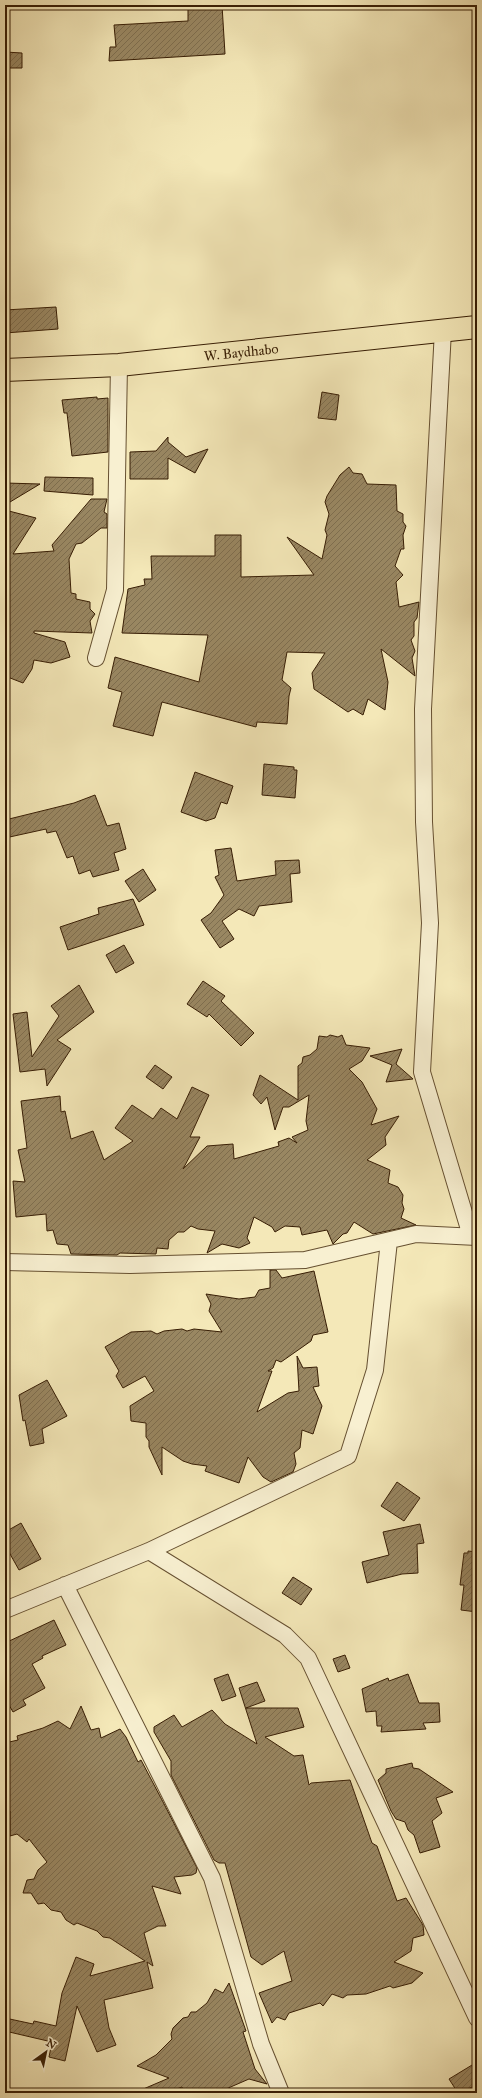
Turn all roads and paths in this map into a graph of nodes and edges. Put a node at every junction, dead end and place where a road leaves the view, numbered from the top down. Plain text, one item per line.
1 (477, 327) edge
2 (443, 330) junction
3 (119, 365) junction
4 (5, 370) edge
5 (96, 658) dead end
6 (474, 1236) edge
7 (389, 1240) junction
8 (5, 1262) edge
9 (149, 1551) junction
10 (65, 1585) junction
11 (5, 1610) edge
12 (477, 2018) edge
13 (281, 2093) edge

1 - 2 main road, W. Baydhabo
2 - 3 main road, W. Baydhabo
2 - 6 street
3 - 4 main road, W. Baydhabo
3 - 5 street
6 - 7 street
7 - 8 street
7 - 9 street
9 - 10 street
9 - 12 street
10 - 11 street
10 - 13 street

